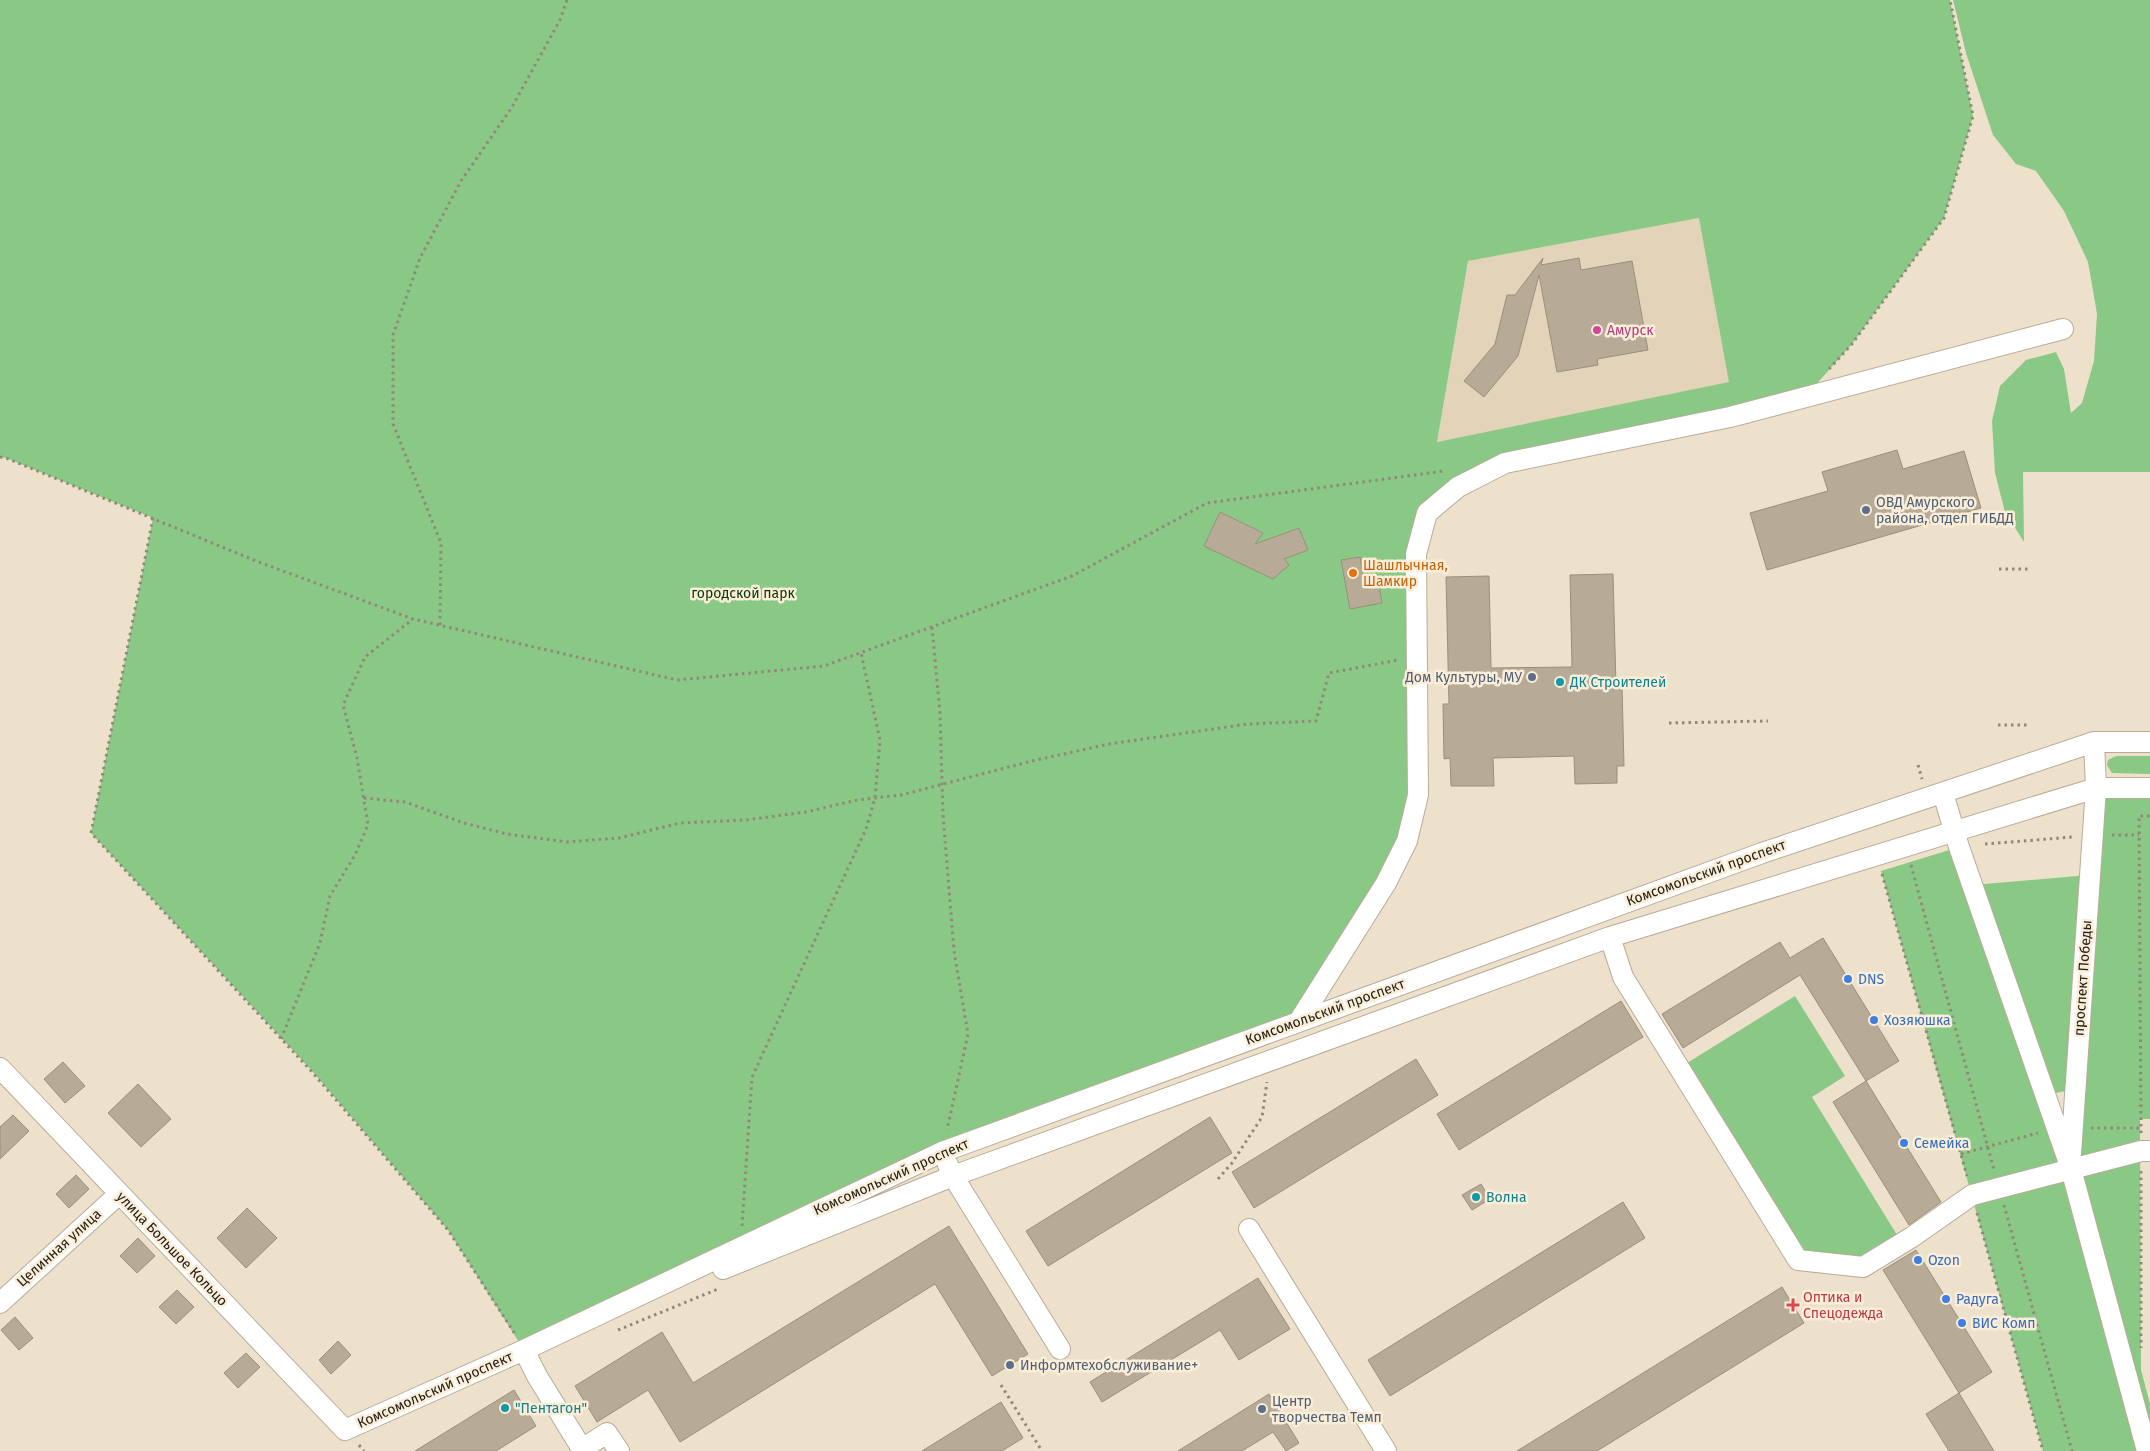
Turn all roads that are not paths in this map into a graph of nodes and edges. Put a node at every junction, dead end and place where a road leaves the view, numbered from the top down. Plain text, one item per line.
1 (2062, 329) dead end
2 (2094, 742) junction
3 (2150, 742) edge
4 (2096, 788) junction
5 (2150, 788) edge
6 (1943, 793) junction
7 (1957, 839) junction
8 (1610, 937) junction
9 (1299, 1022) junction
10 (0, 1068) edge
11 (2145, 1151) edge
12 (942, 1152) junction
13 (2071, 1169) junction
14 (953, 1176) junction
15 (119, 1194) junction
16 (1249, 1229) dead end
17 (0, 1302) edge
18 (1060, 1349) dead end
19 (524, 1350) junction
20 (345, 1430) joint
21 (619, 1451) edge
22 (1386, 1451) edge
23 (2147, 1451) edge

1 - 9 street
2 - 3 street, Комсомольский проспект
2 - 4 street, проспект Победы
2 - 6 street, Комсомольский проспект
4 - 5 street, Комсомольский проспект
4 - 7 street, Комсомольский проспект
4 - 13 street, проспект Победы
6 - 7 street, проспект Победы
6 - 9 street, Комсомольский проспект
7 - 8 street, Комсомольский проспект
7 - 13 street, проспект Победы
8 - 13 street
8 - 14 street, Комсомольский проспект
9 - 12 street, Комсомольский проспект
10 - 15 street, улица Большое Кольцо
11 - 13 street
12 - 14 street
12 - 19 street, Комсомольский проспект
13 - 23 street, проспект Победы
14 - 18 street
14 - 19 street, Комсомольский проспект
15 - 17 street, Целинная улица
15 - 20 street, улица Большое Кольцо
16 - 22 street
19 - 20 street, Комсомольский проспект
19 - 21 street

